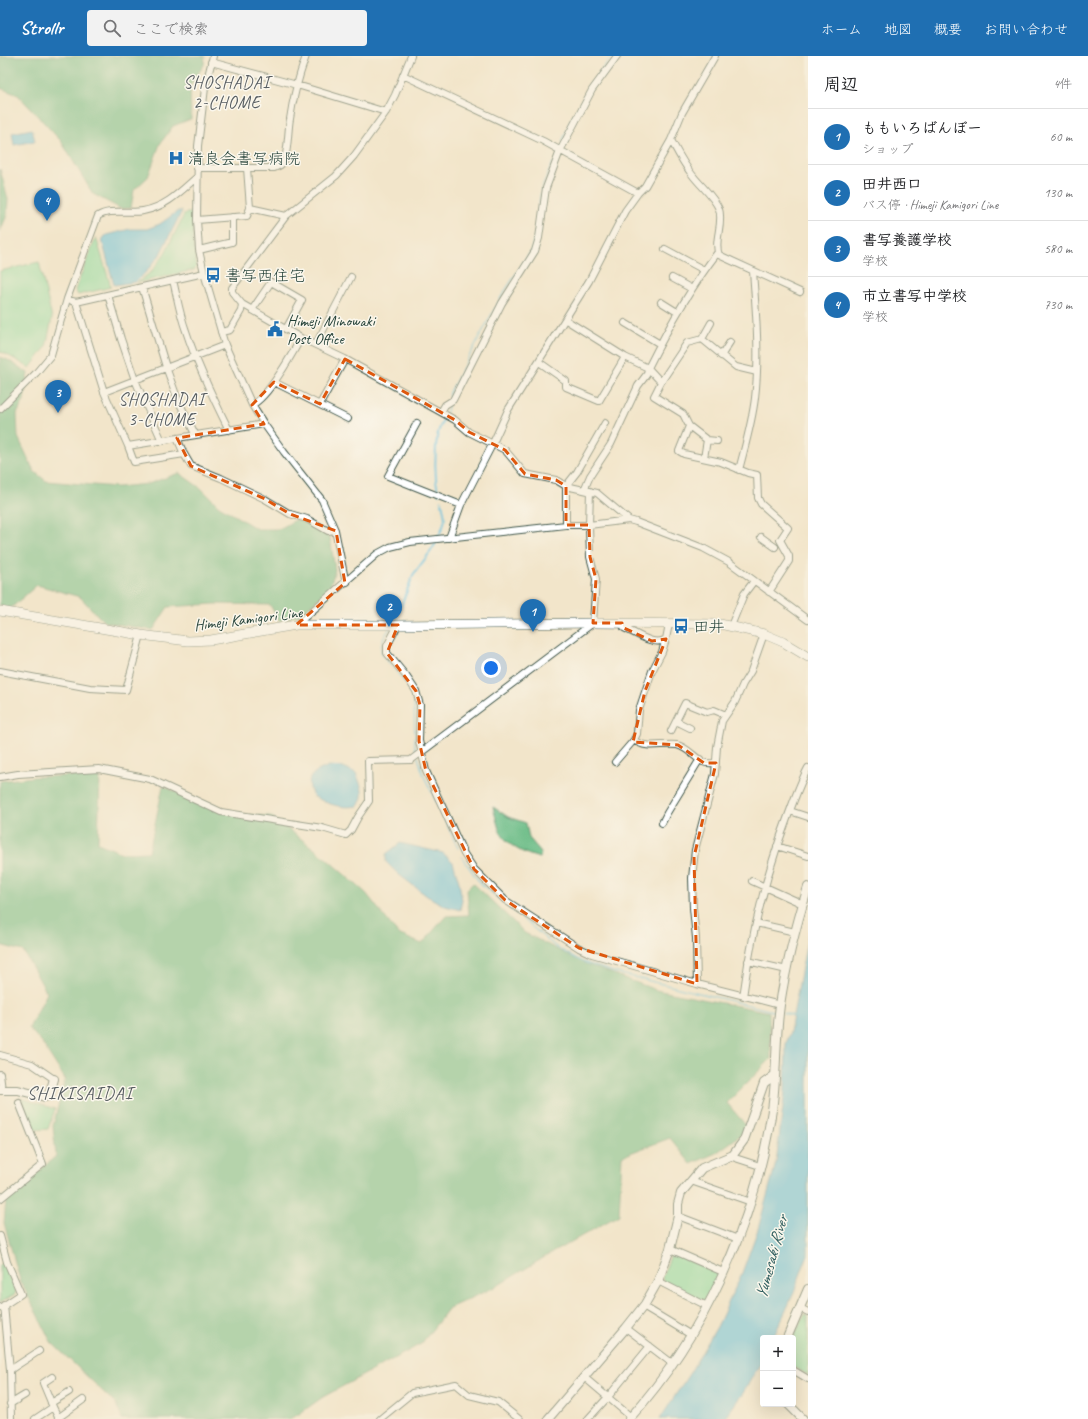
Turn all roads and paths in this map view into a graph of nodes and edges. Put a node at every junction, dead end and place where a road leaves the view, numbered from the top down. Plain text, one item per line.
1 (306, 56) edge
2 (411, 56) edge
3 (617, 56) edge
4 (715, 56) edge
5 (212, 59) edge
6 (403, 75) junction
7 (297, 85) junction
8 (386, 112) junction
9 (671, 140) junction
10 (560, 151) junction
11 (197, 168) junction
12 (247, 168) junction
13 (197, 177) junction
14 (638, 193) junction
15 (250, 208) junction
16 (286, 216) junction
17 (232, 217) junction
18 (197, 220) junction
19 (665, 249) dead end
20 (199, 250) junction
21 (718, 252) junction
22 (704, 270) junction
23 (753, 271) junction
24 (204, 273) junction
25 (351, 277) dead end
26 (672, 278) dead end
27 (173, 280) junction
28 (142, 287) junction
29 (692, 289) junction
30 (800, 292) dead end
31 (108, 295) junction
32 (67, 299) junction
33 (76, 302) junction
34 (661, 302) dead end
35 (242, 304) junction
36 (252, 310) junction
37 (678, 312) junction
38 (566, 320) junction
39 (626, 323) dead end
40 (711, 323) dead end
41 (286, 329) junction
42 (221, 332) junction
43 (302, 338) junction
44 (702, 339) junction
45 (730, 342) dead end
46 (316, 344) junction
47 (660, 344) junction
48 (225, 345) junction
49 (195, 356) junction
50 (721, 356) junction
51 (625, 357) junction
52 (345, 358) junction
53 (539, 362) junction
54 (166, 367) junction
55 (648, 368) junction
56 (757, 372) junction
57 (135, 380) junction
58 (274, 382) junction
59 (661, 382) junction
60 (104, 392) junction
61 (320, 404) junction
62 (252, 405) junction
63 (0, 409) edge
64 (441, 412) junction
65 (348, 419) dead end
66 (417, 423) dead end
67 (605, 423) dead end
68 (264, 424) junction
69 (689, 426) junction
70 (229, 430) junction
71 (196, 434) junction
72 (177, 438) junction
73 (707, 440) junction
74 (162, 441) junction
75 (717, 441) dead end
76 (493, 443) junction
77 (128, 446) junction
78 (184, 454) junction
79 (704, 458) junction
80 (739, 470) junction
81 (566, 486) junction
82 (587, 490) junction
83 (461, 505) junction
84 (629, 520) junction
85 (566, 525) junction
86 (588, 525) junction
87 (336, 530) junction
88 (761, 537) dead end
89 (449, 538) junction
90 (775, 547) dead end
91 (754, 581) junction
92 (347, 582) junction
93 (769, 592) junction
94 (0, 611) edge
95 (808, 620) edge
96 (593, 623) junction
97 (622, 623) junction
98 (669, 624) junction
99 (296, 625) junction
100 (398, 625) junction
101 (731, 626) junction
102 (141, 634) junction
103 (764, 634) junction
104 (666, 639) junction
105 (808, 657) edge
106 (0, 671) edge
107 (726, 715) junction
108 (676, 721) junction
109 (690, 728) dead end
110 (671, 731) dead end
111 (634, 740) junction
112 (422, 751) junction
113 (700, 759) junction
114 (615, 762) dead end
115 (716, 763) junction
116 (807, 770) edge
117 (0, 777) edge
118 (790, 811) junction
119 (808, 818) edge
120 (662, 822) dead end
121 (777, 846) junction
122 (808, 856) edge
123 (752, 882) dead end
124 (766, 887) junction
125 (808, 887) edge
126 (803, 904) junction
127 (756, 923) junction
128 (794, 932) junction
129 (748, 961) junction
130 (787, 970) junction
131 (697, 984) junction
132 (743, 997) junction
133 (780, 1005) junction
134 (0, 1055) edge
135 (0, 1074) edge
136 (775, 1075) junction
137 (54, 1079) joint
138 (1, 1090) edge
139 (19, 1104) dead end
140 (730, 1156) junction
141 (760, 1166) junction
142 (691, 1181) junction
143 (0, 1199) edge
144 (751, 1202) junction
145 (678, 1216) junction
146 (0, 1236) edge
147 (738, 1239) junction
148 (670, 1249) junction
149 (723, 1272) junction
150 (658, 1280) junction
151 (808, 1290) edge
152 (2, 1306) edge
153 (643, 1306) junction
154 (707, 1306) junction
155 (804, 1310) edge
156 (626, 1328) junction
157 (691, 1335) junction
158 (789, 1335) edge
159 (650, 1346) junction
160 (39, 1351) dead end
161 (673, 1364) junction
162 (10, 1370) junction
163 (795, 1371) edge
164 (52, 1377) dead end
165 (584, 1377) junction
166 (808, 1379) edge
167 (69, 1392) dead end
168 (25, 1395) dead end
169 (608, 1397) junction
170 (83, 1400) dead end
171 (10, 1404) junction
172 (52, 1405) junction
173 (791, 1407) edge
174 (58, 1418) edge
175 (630, 1418) edge
176 (11, 1419) edge
177 (35, 1419) edge
178 (380, 1419) edge
179 (519, 1419) edge
180 (548, 1419) edge
181 (588, 1419) edge
182 (803, 1419) edge

1 - 7 street
2 - 6 street
3 - 10 street
4 - 9 street
5 - 7 street
5 - 11 street
6 - 8 street
6 - 10 street
7 - 8 street
7 - 12 street
8 - 16 street
9 - 14 street
9 - 21 street
10 - 14 street
10 - 64 street
11 - 12 street
11 - 13 street
12 - 15 street
13 - 18 street
13 - 32 street
14 - 38 street
15 - 16 street
15 - 17 street
16 - 35 street
17 - 18 street
17 - 20 street
18 - 20 street
19 - 22 street
20 - 24 street
21 - 22 street
21 - 23 street
22 - 29 street
23 - 30 street
23 - 56 street
24 - 27 street
24 - 42 street
25 - 46 street
26 - 29 street
27 - 28 street
27 - 49 street
28 - 31 street
28 - 54 street
29 - 37 street
31 - 33 street
31 - 57 street
32 - 33 street
32 - 63 street
33 - 60 street
34 - 37 street
35 - 36 street
35 - 42 street
36 - 41 street
36 - 41 street
37 - 47 street
38 - 51 street
38 - 53 street
39 - 47 street
40 - 44 street
41 - 43 street
42 - 48 street
43 - 46 street
43 - 58 street
44 - 50 street
44 - 59 street
45 - 50 street
46 - 52 street
47 - 55 street
48 - 49 street
48 - 62 street
49 - 54 street
49 - 70 street
50 - 56 street
51 - 53 street
51 - 55 street
52 - 61 street
52 - 64 street
53 - 76 street
54 - 57 street
54 - 71 street
55 - 59 street
55 - 82 street
56 - 80 street
57 - 60 street
57 - 74 street
58 - 61 street
58 - 62 street
59 - 69 street
60 - 77 street
61 - 65 street
62 - 68 street
64 - 76 street
66 - 83 street
67 - 81 street
68 - 70 street
68 - 87 street
69 - 73 street
69 - 79 street
70 - 71 street
71 - 72 street
72 - 74 street
72 - 78 street
73 - 75 street
73 - 79 street
74 - 77 street
76 - 81 street
76 - 83 street
77 - 78 street
78 - 87 street
79 - 80 street
80 - 93 street
81 - 82 street
81 - 85 street
82 - 84 street
82 - 86 street
83 - 89 street
84 - 86 street
84 - 91 street
85 - 86 street
85 - 89 street
86 - 96 street
87 - 92 street
88 - 90 street
89 - 92 street
91 - 93 street
91 - 101 street
92 - 99 street
93 - 95 street
94 - 102 main road, Himeji Kamigori Line
96 - 97 main road, Himeji Kamigori Line
96 - 100 main road, Himeji Kamigori Line
96 - 112 street
97 - 98 main road, Himeji Kamigori Line
97 - 104 street
98 - 101 main road, Himeji Kamigori Line
98 - 104 street
99 - 100 main road, Himeji Kamigori Line
99 - 102 main road, Himeji Kamigori Line
100 - 112 street
101 - 103 main road, Himeji Kamigori Line
102 - 106 street
103 - 105 main road, Himeji Kamigori Line
103 - 107 street
104 - 111 street
107 - 108 street
107 - 115 street
108 - 109 street
108 - 110 street
111 - 113 street
111 - 114 street
112 - 117 street
112 - 131 street
113 - 115 street
113 - 120 street
115 - 131 street
116 - 118 street
118 - 119 street
118 - 121 street
121 - 122 street
121 - 124 street
123 - 124 street
124 - 126 street
124 - 127 street
125 - 126 street
126 - 128 street
127 - 128 street
127 - 129 street
128 - 130 street
129 - 130 street
129 - 132 street
130 - 133 street
131 - 132 street
132 - 133 street
133 - 136 street
134 - 137 street
135 - 138 street
136 - 140 street
136 - 141 street
137 - 138 street
139 - 143 street
140 - 141 street
140 - 142 street
141 - 144 street
142 - 144 street
142 - 145 street
144 - 147 street
145 - 147 street
145 - 148 street
146 - 152 street
147 - 149 street
148 - 149 street
148 - 150 street
149 - 154 street
150 - 153 street
150 - 154 street
151 - 155 street
152 - 162 street
153 - 156 street
153 - 157 street
154 - 157 street
155 - 158 street
156 - 159 street
156 - 165 street
157 - 161 street
159 - 161 street
159 - 169 street
160 - 162 street
161 - 175 street
162 - 171 street
163 - 166 street
164 - 172 street
165 - 169 street
165 - 180 street
167 - 172 street
168 - 171 street
169 - 175 street
169 - 181 street
170 - 174 street
171 - 176 street
172 - 174 street
172 - 177 street
173 - 182 street
178 - 179 street

